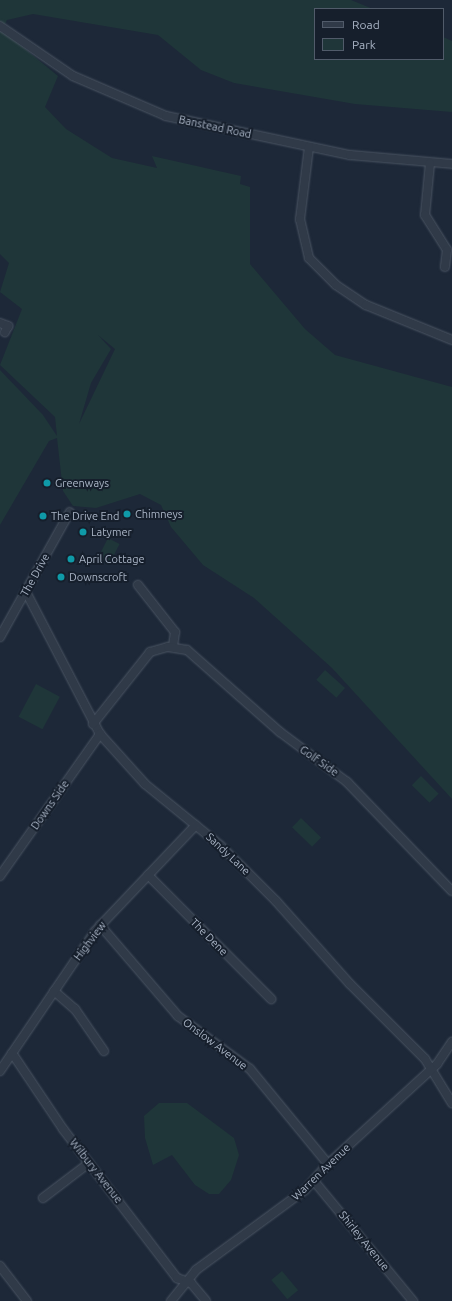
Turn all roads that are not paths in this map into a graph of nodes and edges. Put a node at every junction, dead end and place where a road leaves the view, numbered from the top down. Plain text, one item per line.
1 (0, 26) edge
2 (309, 146) junction
3 (430, 163) junction
4 (452, 164) edge
5 (445, 267) dead end
6 (0, 323) edge
7 (5, 332) dead end
8 (452, 340) edge
9 (70, 512) dead end
10 (138, 585) dead end
11 (26, 592) junction
12 (0, 637) edge
13 (173, 647) junction
14 (93, 724) junction
15 (100, 734) junction
16 (196, 825) junction
17 (148, 875) junction
18 (0, 876) edge
19 (452, 891) edge
20 (100, 925) junction
21 (54, 991) junction
22 (271, 999) dead end
23 (452, 1042) edge
24 (104, 1051) dead end
25 (12, 1053) junction
26 (432, 1068) junction
27 (0, 1071) edge
28 (452, 1103) edge
29 (89, 1164) junction
30 (328, 1164) junction
31 (314, 1180) junction
32 (42, 1198) dead end
33 (0, 1266) edge
34 (187, 1282) junction
35 (27, 1301) edge
36 (171, 1301) edge
37 (206, 1301) edge
38 (413, 1301) edge

1 - 2 street, Banstead Road
2 - 3 street, Banstead Road
2 - 8 street
3 - 4 street, Banstead Road
3 - 5 street
6 - 7 street
9 - 11 street, The Drive
10 - 13 street
11 - 12 street, The Drive
11 - 14 street, Sandy Lane
13 - 14 street
13 - 19 street, Golf Side
14 - 15 street, Sandy Lane
15 - 16 street, Sandy Lane
15 - 18 street, Downs Side
16 - 17 street, Highview
16 - 26 street, Sandy Lane
17 - 20 street, Highview
17 - 22 street, The Dene
20 - 21 street, Highview
20 - 30 street, Onslow Avenue
21 - 24 street
21 - 25 street, Highview
23 - 26 street, Warren Avenue
25 - 27 street, Highview
25 - 29 street, Wilbury Avenue
26 - 28 street, Sandy Lane
26 - 30 street, Warren Avenue
29 - 32 street
29 - 34 street, Wilbury Avenue
30 - 31 street, Warren Avenue
31 - 34 street, Warren Avenue
31 - 38 street, Shirley Avenue
33 - 35 street
34 - 36 street, Warren Avenue
34 - 37 street, Wilbury Avenue

